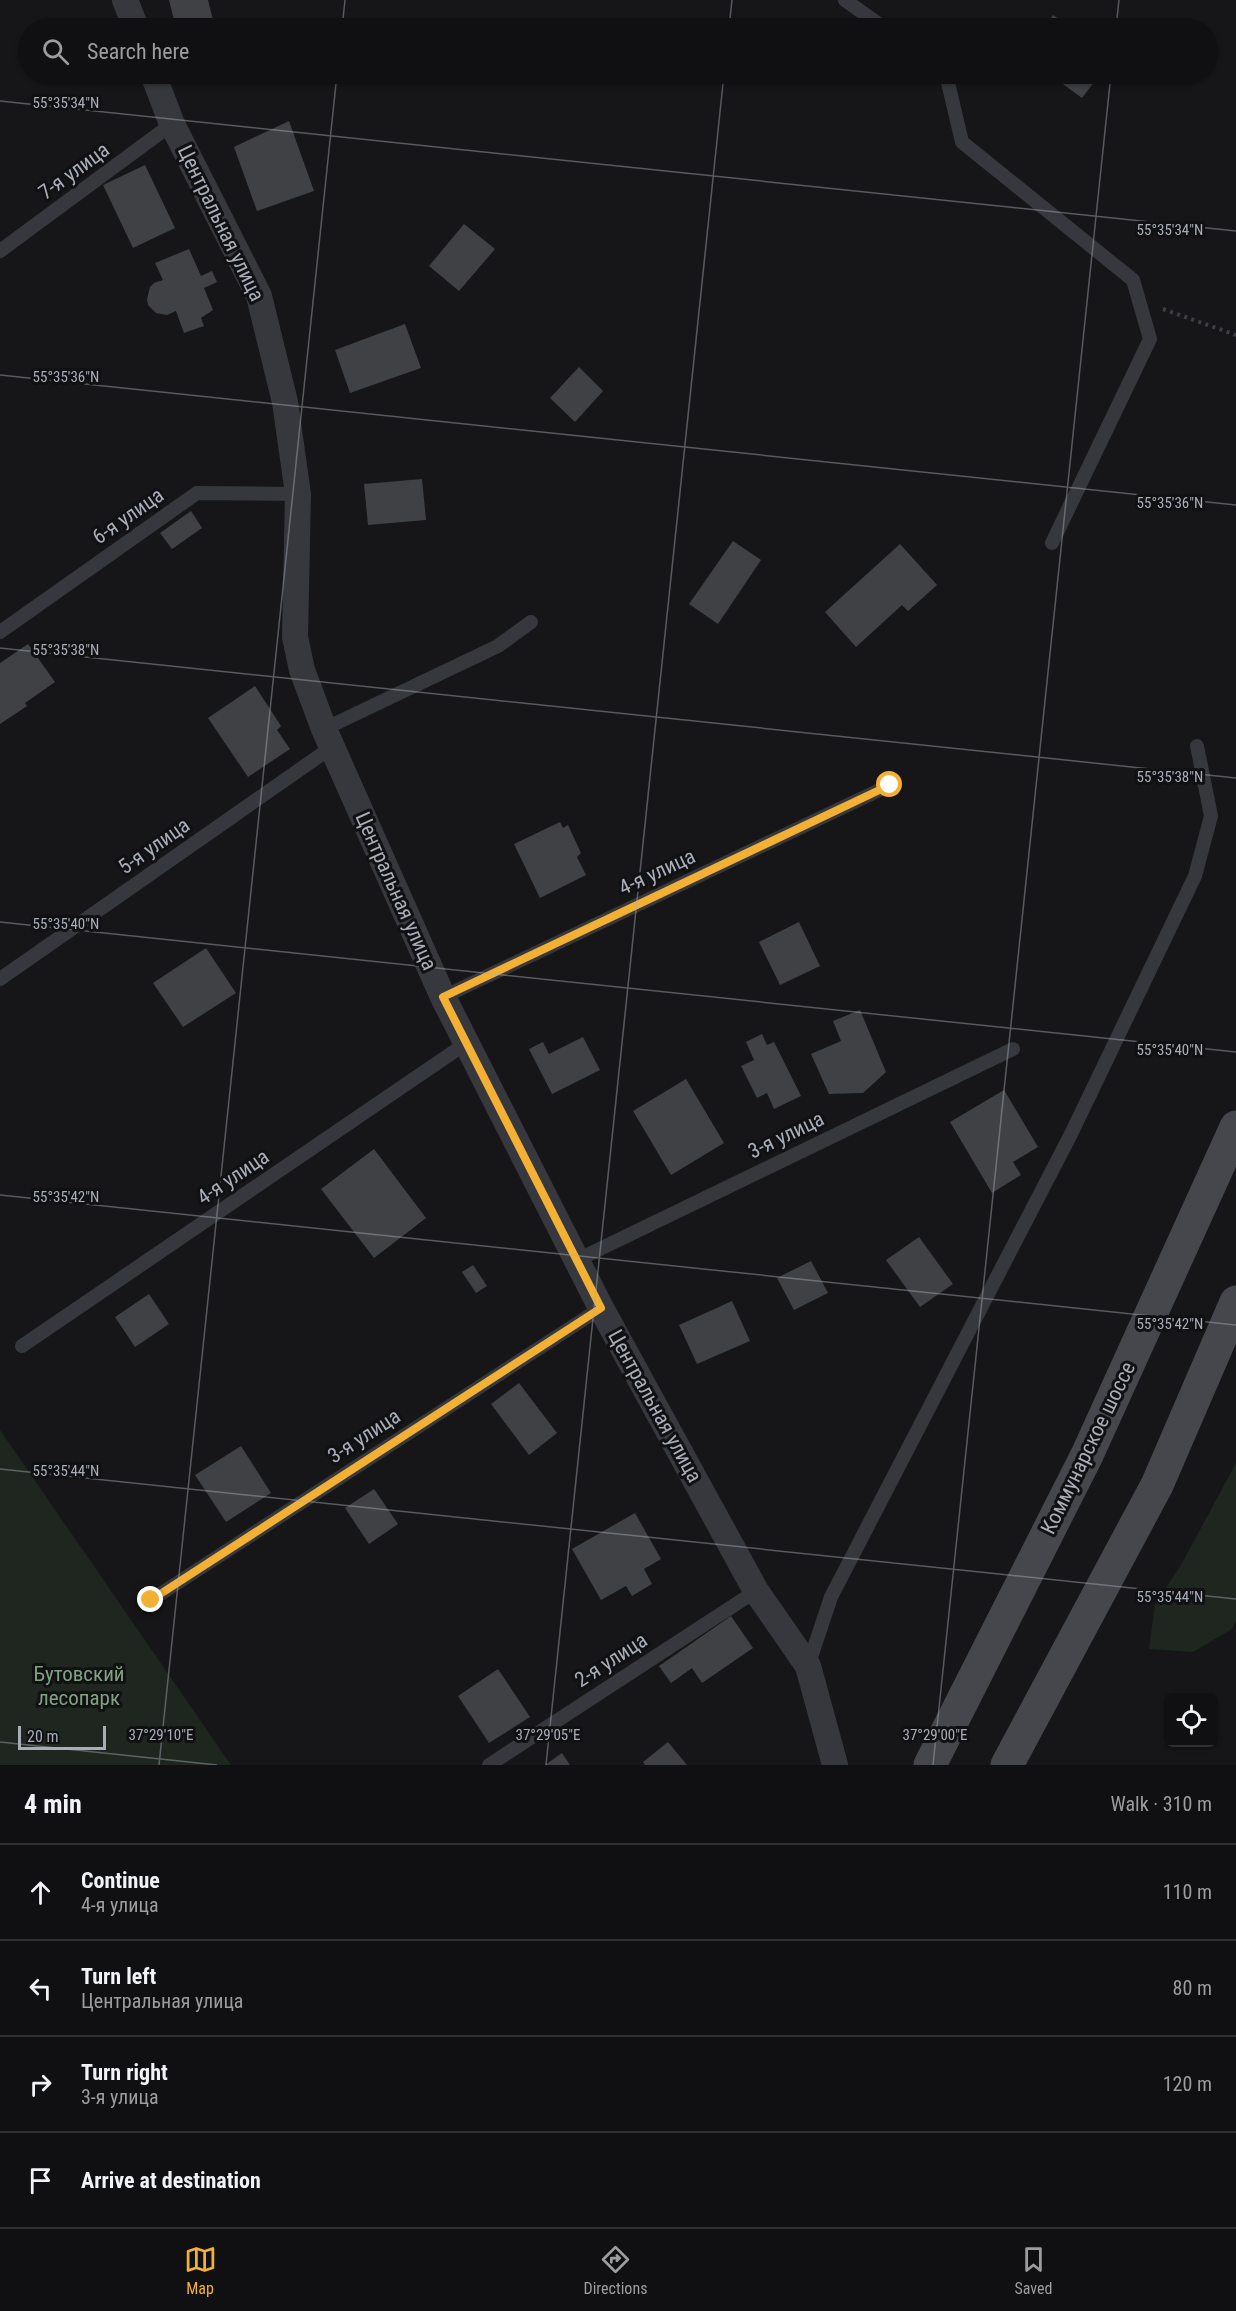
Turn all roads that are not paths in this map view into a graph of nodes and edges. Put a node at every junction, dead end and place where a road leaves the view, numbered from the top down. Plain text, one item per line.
1 (125, 0) edge
2 (845, 0) edge
3 (132, 18) edge
4 (870, 18) edge
5 (157, 84) edge
6 (948, 84) edge
7 (172, 124) junction
8 (0, 251) edge
9 (298, 494) junction
10 (1052, 543) dead end
11 (531, 622) dead end
12 (0, 632) edge
13 (328, 738) junction
14 (1197, 746) dead end
15 (890, 785) dead end
16 (0, 979) edge
17 (443, 997) junction
18 (468, 1042) junction
19 (1013, 1049) dead end
20 (1236, 1127) edge
21 (577, 1260) junction
22 (1236, 1302) edge
23 (601, 1308) junction
24 (22, 1346) dead end
25 (756, 1591) junction
26 (151, 1600) dead end
27 (808, 1666) junction
28 (836, 1763) edge
29 (489, 1765) edge
30 (930, 1765) edge
31 (1007, 1765) edge

1 - 3 street
2 - 4 lane
5 - 7 street, Центральная улица
6 - 10 lane
7 - 8 lane, 7-я улица
7 - 9 street, Центральная улица
9 - 12 lane, 6-я улица
9 - 13 street, Центральная улица
11 - 13 lane, 5-я улица
13 - 16 lane, 5-я улица
13 - 17 street, Центральная улица
14 - 27 lane
15 - 17 lane, 4-я улица
17 - 18 street, Центральная улица
18 - 21 street, Центральная улица
18 - 24 lane, 4-я улица
19 - 21 lane, 3-я улица
20 - 30 main road, Коммунарское шоссе
21 - 23 street, Центральная улица
22 - 31 main road
23 - 25 street, Центральная улица
23 - 26 lane, 3-я улица
25 - 27 street, Центральная улица
25 - 29 lane, 2-я улица
27 - 28 street, Центральная улица

